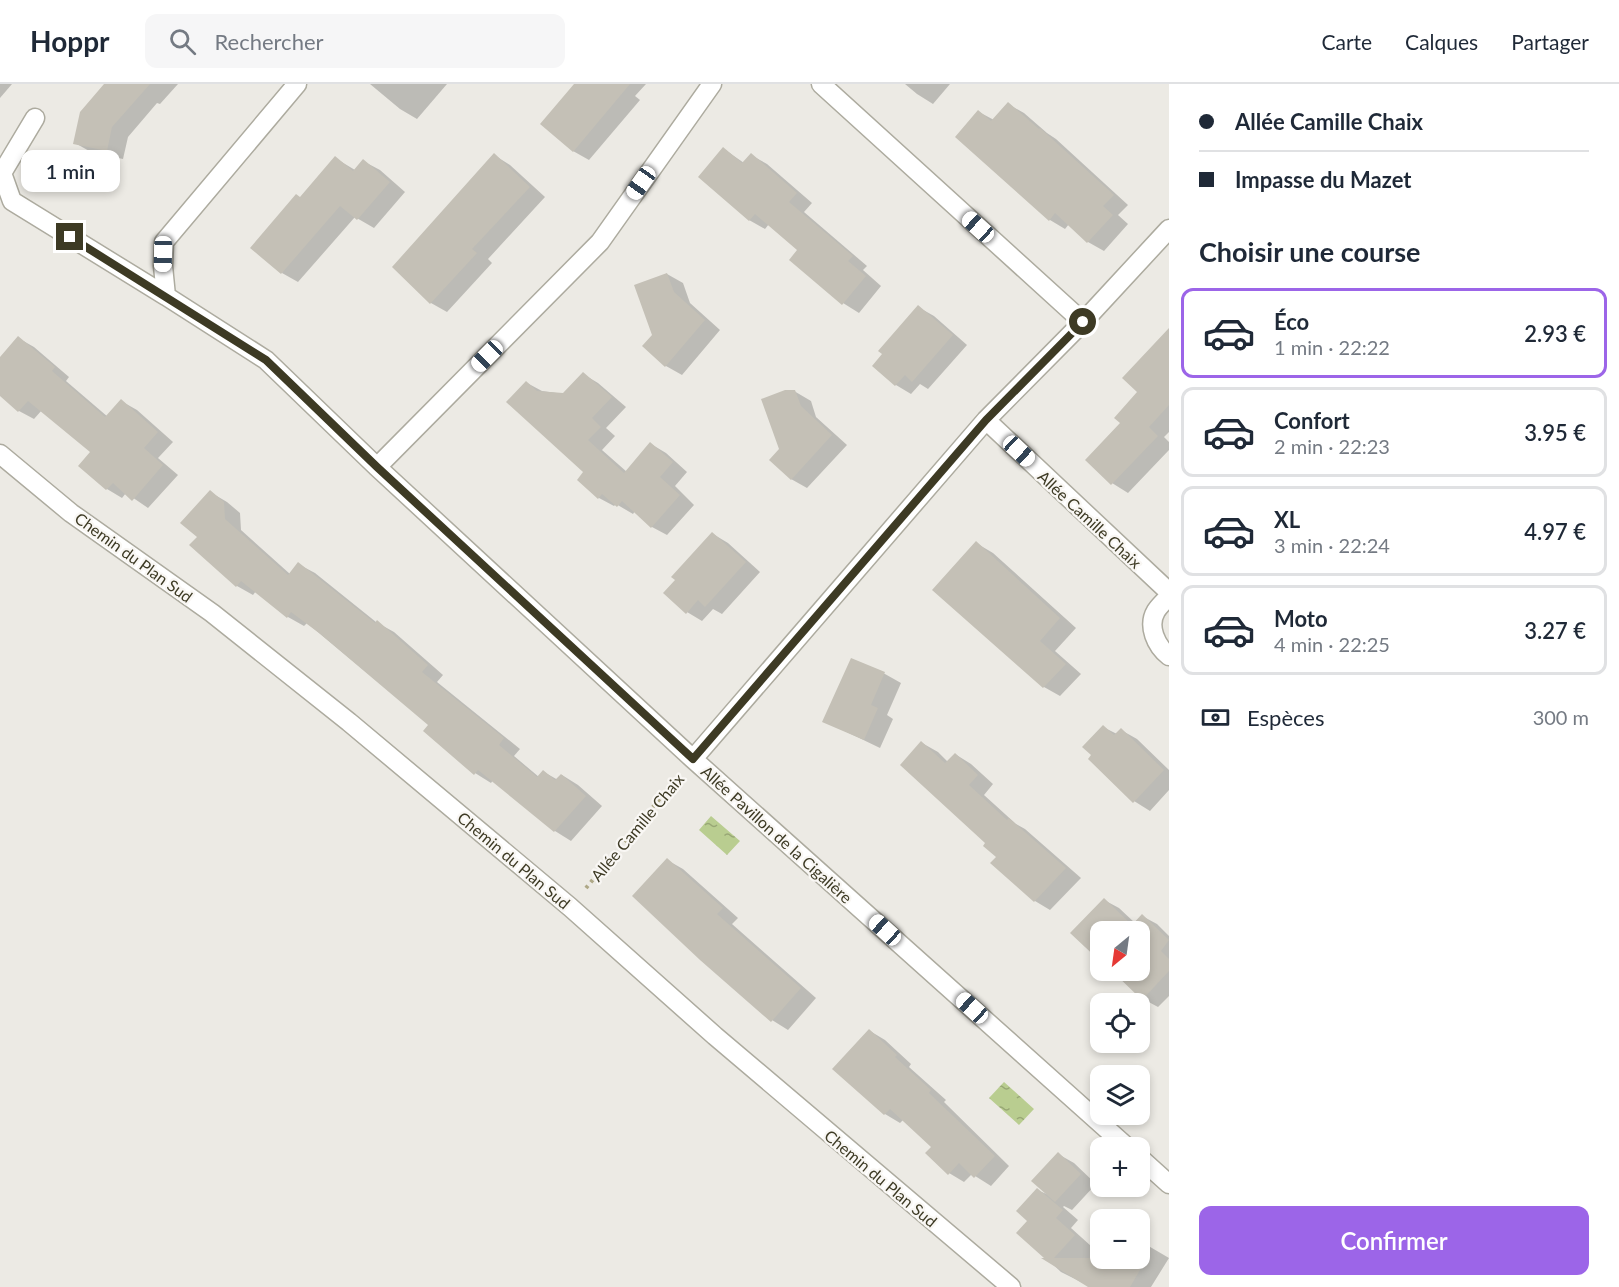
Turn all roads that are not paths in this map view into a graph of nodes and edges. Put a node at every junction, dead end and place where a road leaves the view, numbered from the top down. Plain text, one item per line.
1 (297, 84) edge
2 (712, 84) edge
3 (821, 84) edge
4 (35, 118) dead end
5 (1169, 229) edge
6 (166, 296) junction
7 (1083, 322) junction
8 (986, 420) junction
9 (0, 454) edge
10 (377, 467) junction
11 (1169, 594) edge
12 (1169, 656) edge
13 (693, 759) junction
14 (1116, 1137) edge
15 (1150, 1167) edge
16 (1169, 1184) edge
17 (1011, 1287) edge

1 - 6 street
2 - 10 street
3 - 7 street
4 - 6 street, Allée Pavillon de la Cigalière
5 - 7 street, Allée Camille Chaix
6 - 10 street, Allée Pavillon de la Cigalière
7 - 8 street, Allée Camille Chaix
8 - 11 street, Allée Camille Chaix
8 - 13 street, Allée Camille Chaix
9 - 17 street, Chemin du Plan Sud
10 - 13 street, Allée Pavillon de la Cigalière
11 - 12 street, Allée Camille Chaix
13 - 14 street, Allée Pavillon de la Cigalière
15 - 16 street

